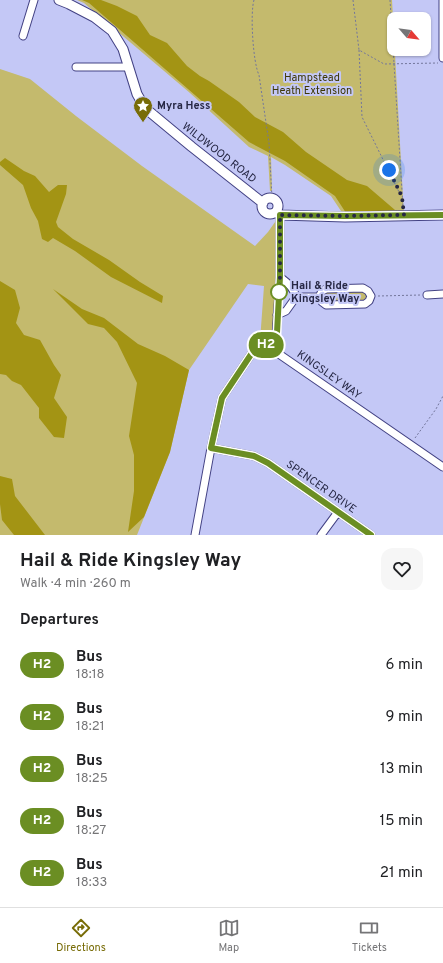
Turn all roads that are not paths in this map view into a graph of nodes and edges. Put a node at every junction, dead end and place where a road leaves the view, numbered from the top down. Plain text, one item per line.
1 (34, 0) edge
2 (59, 0) edge
3 (443, 0) edge
4 (23, 36) dead end
5 (443, 58) edge
6 (76, 67) dead end
7 (129, 67) junction
8 (263, 203) junction
9 (278, 214) junction
10 (443, 215) edge
11 (280, 277) junction
12 (443, 294) edge
13 (427, 295) road end
14 (296, 297) junction
15 (319, 297) junction
16 (277, 315) junction
17 (276, 351) junction
18 (211, 448) junction
19 (443, 467) edge
20 (338, 512) junction
21 (195, 535) edge
22 (321, 535) edge
23 (371, 535) edge

1 - 4 street
2 - 7 street, WILDWOOD ROAD
3 - 5 street
6 - 7 street
7 - 8 street, WILDWOOD ROAD
8 - 9 street
8 - 9 street
9 - 10 street
9 - 11 street
11 - 14 street
11 - 16 street
12 - 13 street
14 - 15 street
14 - 16 street
15 - 15 street
16 - 17 street
17 - 18 street, KINGSLEY WAY
17 - 19 street, KINGSLEY WAY
18 - 20 street, SPENCER DRIVE
18 - 21 street
20 - 22 street
20 - 23 street, SPENCER DRIVE

